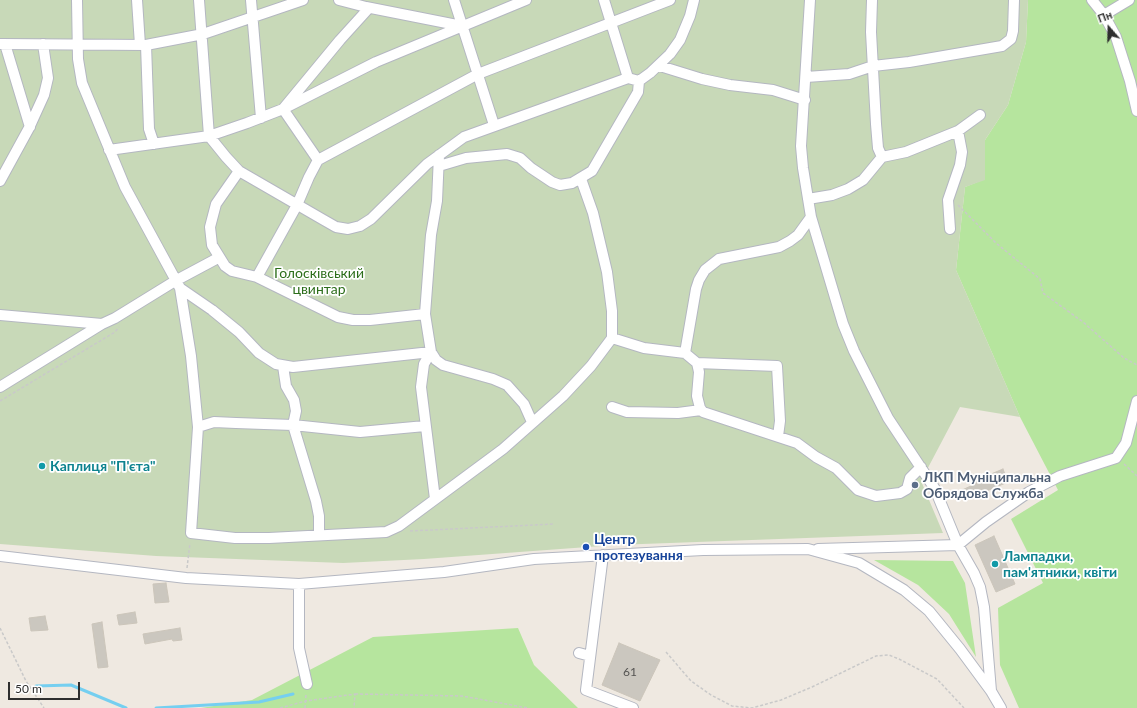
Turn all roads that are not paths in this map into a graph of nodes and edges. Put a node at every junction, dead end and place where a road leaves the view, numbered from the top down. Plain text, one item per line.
1 (78, 0) edge
2 (137, 0) edge
3 (199, 0) edge
4 (251, 0) edge
5 (303, 0) edge
6 (340, 0) edge
7 (454, 0) edge
8 (526, 0) edge
9 (604, 0) edge
10 (670, 0) edge
11 (694, 0) edge
12 (810, 0) edge
13 (872, 0) edge
14 (1014, 0) edge
15 (1092, 0) edge
16 (1130, 0) edge
17 (369, 8) junction
18 (1104, 14) junction
19 (253, 17) junction
20 (610, 24) junction
21 (462, 26) junction
22 (203, 34) junction
23 (2, 44) edge
24 (43, 44) junction
25 (78, 44) junction
26 (143, 45) junction
27 (660, 66) junction
28 (873, 66) junction
29 (478, 74) junction
30 (628, 78) junction
31 (806, 78) junction
32 (639, 81) junction
33 (805, 100) junction
34 (283, 109) junction
35 (1137, 111) edge
36 (980, 116) dead end
37 (261, 118) junction
38 (494, 125) junction
39 (30, 127) junction
40 (958, 131) junction
41 (209, 136) junction
42 (154, 144) junction
43 (109, 150) junction
44 (443, 152) junction
45 (882, 157) junction
46 (318, 160) junction
47 (454, 161) junction
48 (439, 166) junction
49 (239, 171) junction
50 (1, 175) edge
51 (581, 179) junction
52 (808, 199) junction
53 (297, 205) junction
54 (811, 217) junction
55 (950, 229) dead end
56 (218, 258) junction
57 (257, 277) junction
58 (178, 284) junction
59 (425, 314) junction
60 (0, 315) edge
61 (102, 324) junction
62 (612, 338) junction
63 (431, 352) junction
64 (685, 354) junction
65 (697, 363) junction
66 (283, 366) junction
67 (0, 387) edge
68 (1137, 403) edge
69 (612, 407) dead end
70 (701, 410) junction
71 (532, 422) junction
72 (293, 425) junction
73 (198, 426) junction
74 (425, 426) junction
75 (778, 436) junction
76 (921, 467) junction
77 (435, 499) junction
78 (319, 534) junction
79 (958, 545) junction
80 (808, 549) junction
81 (603, 555) junction
82 (0, 556) edge
83 (299, 584) junction
84 (579, 653) dead end
85 (590, 656) junction
86 (308, 684) road end
87 (991, 691) junction
88 (633, 708) edge
89 (1001, 708) edge

1 - 25 street
2 - 26 street
3 - 22 street
4 - 19 street
5 - 19 street
6 - 17 street
7 - 21 street
8 - 21 street
9 - 20 street
10 - 20 street
11 - 27 street
12 - 31 street
13 - 28 street
14 - 28 street
15 - 18 street
16 - 18 street
17 - 21 street
17 - 34 street
18 - 35 street
19 - 22 street
19 - 37 street
20 - 29 street
20 - 30 street
21 - 29 street
21 - 34 street
22 - 26 street
22 - 41 street
23 - 24 street
23 - 39 street
24 - 25 street
24 - 39 street
25 - 26 street
25 - 43 street
26 - 42 street
27 - 32 street
27 - 33 street
28 - 31 street
28 - 45 street
29 - 38 street
29 - 46 street
30 - 32 street
30 - 38 street
31 - 33 street
32 - 51 street
33 - 52 street
34 - 37 street
34 - 46 street
36 - 40 street
37 - 41 street
38 - 44 street
39 - 50 street
40 - 45 street
40 - 55 street
41 - 42 street
41 - 49 street
42 - 43 street
43 - 58 street
44 - 47 street
44 - 48 street
44 - 53 street
45 - 52 street
46 - 53 street
47 - 48 street
47 - 51 street
48 - 59 street
49 - 53 street
49 - 56 street
51 - 62 street
52 - 54 street
53 - 57 street
54 - 64 street
54 - 76 street
56 - 57 street
56 - 58 street
57 - 59 street
58 - 61 street
58 - 66 street
58 - 73 street
59 - 63 street
60 - 61 street
61 - 67 street
62 - 64 street
62 - 71 street
63 - 66 street
63 - 71 street
63 - 74 street
64 - 65 street
65 - 70 street
65 - 75 street
66 - 72 street
68 - 79 street
69 - 70 street
70 - 75 street
71 - 77 street
72 - 73 street
72 - 74 street
72 - 78 street
73 - 78 street
74 - 77 street
75 - 76 street
76 - 79 street
77 - 78 street
79 - 80 street
79 - 87 street
80 - 81 street
80 - 87 street
81 - 83 street
81 - 85 street
82 - 83 street
83 - 86 street
84 - 85 street
85 - 88 street
87 - 89 street

